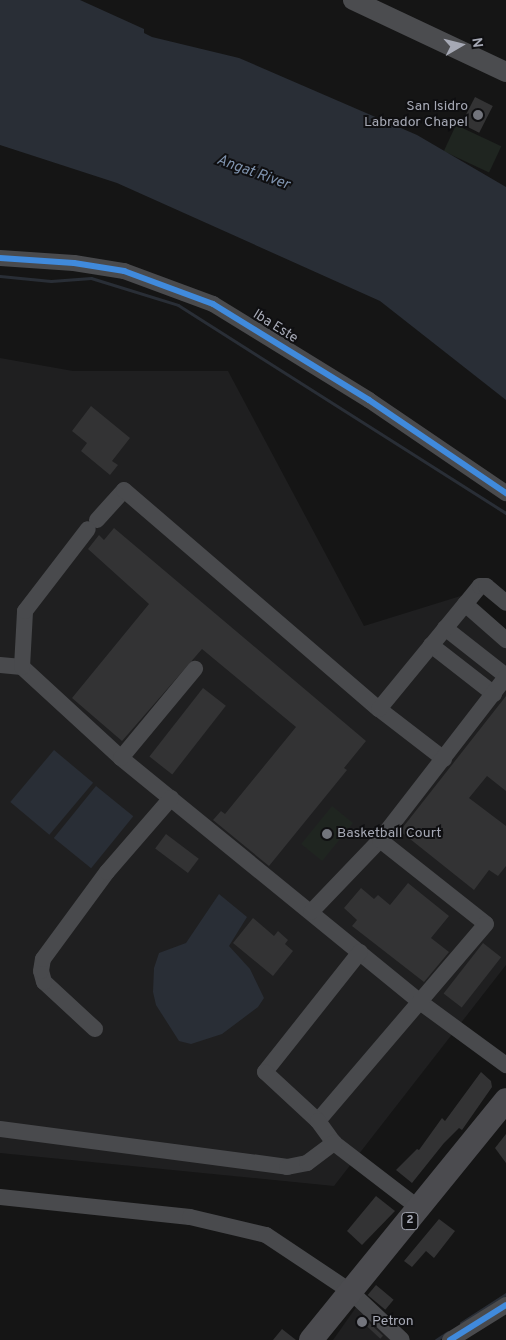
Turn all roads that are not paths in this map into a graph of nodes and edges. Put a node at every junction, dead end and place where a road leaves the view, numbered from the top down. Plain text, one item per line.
1 (353, 0) edge
2 (506, 72) edge
3 (0, 258) edge
4 (506, 494) edge
5 (506, 603) edge
6 (466, 604) junction
7 (445, 628) junction
8 (506, 640) edge
9 (431, 645) junction
10 (0, 665) edge
11 (22, 666) junction
12 (195, 669) dead end
13 (506, 676) edge
14 (494, 694) junction
15 (379, 710) junction
16 (121, 758) junction
17 (444, 758) junction
18 (171, 798) junction
19 (380, 840) junction
20 (311, 912) junction
21 (360, 952) junction
22 (420, 1002) junction
23 (95, 1029) dead end
24 (506, 1065) edge
25 (506, 1100) edge
26 (318, 1121) junction
27 (0, 1130) edge
28 (334, 1143) junction
29 (0, 1197) edge
30 (420, 1208) junction
31 (350, 1291) junction
32 (506, 1305) edge
33 (311, 1340) edge
34 (402, 1340) edge
35 (450, 1340) edge

1 - 2 main road
3 - 4 street, Iba Este
5 - 6 street
6 - 7 street
6 - 8 street
7 - 9 street
7 - 13 street
9 - 14 street
9 - 15 street
10 - 11 street
11 - 15 street
11 - 16 street
12 - 16 street
13 - 14 street
14 - 17 street
15 - 17 street
16 - 18 street
17 - 19 street
18 - 20 street
18 - 23 street
19 - 20 street
19 - 22 street
20 - 21 street
21 - 22 street
21 - 26 street
22 - 24 street
22 - 26 street
25 - 30 highway, 2
26 - 28 street
27 - 28 street
28 - 30 street
29 - 31 street
30 - 31 highway, 2
31 - 33 highway, 2
31 - 34 street
32 - 35 street

